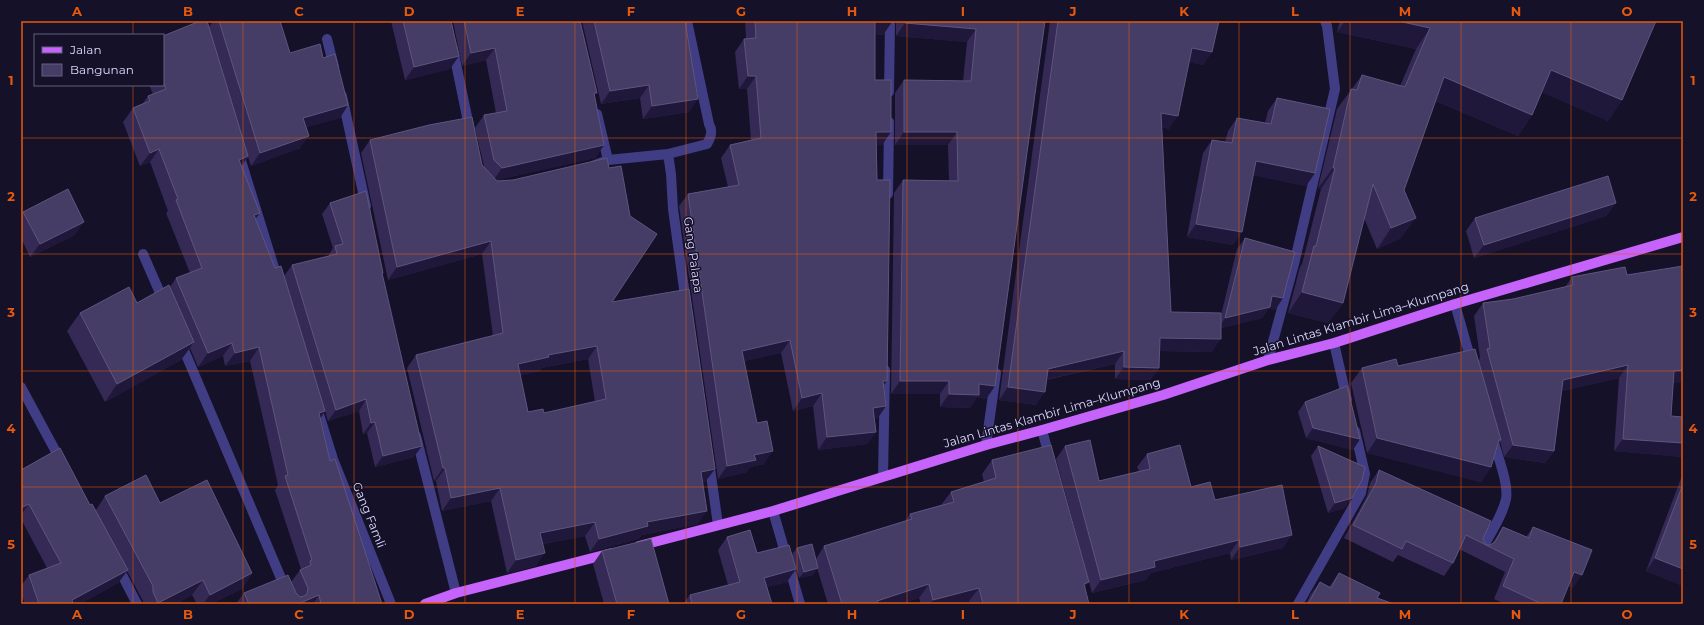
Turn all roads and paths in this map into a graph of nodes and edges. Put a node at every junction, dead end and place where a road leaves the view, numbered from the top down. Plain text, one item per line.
1 (687, 21) edge
2 (890, 21) edge
3 (1325, 21) edge
4 (327, 39) dead end
5 (451, 43) edge
6 (594, 102) edge
7 (472, 138) edge
8 (236, 143) edge
9 (668, 154) junction
10 (608, 160) junction
11 (586, 167) edge
12 (888, 205) edge
13 (367, 213) edge
14 (1683, 237) edge
15 (143, 254) dead end
16 (280, 286) edge
17 (1456, 304) junction
18 (688, 312) edge
19 (168, 313) edge
20 (178, 334) edge
21 (1334, 343) junction
22 (885, 356) edge
23 (1268, 360) junction
24 (997, 366) edge
25 (1475, 373) edge
26 (21, 387) edge
27 (314, 398) edge
28 (1489, 427) edge
29 (415, 429) edge
30 (1042, 430) junction
31 (986, 445) junction
32 (708, 454) edge
33 (1052, 468) edge
34 (66, 471) edge
35 (883, 476) junction
36 (773, 511) junction
37 (718, 525) junction
38 (1480, 552) edge
39 (111, 555) edge
40 (456, 593) junction
41 (138, 604) edge
42 (292, 604) edge
43 (391, 604) edge
44 (425, 604) edge
45 (800, 604) edge
46 (1298, 604) edge

1 - 9 street
2 - 12 street
3 - 23 street
4 - 13 street
5 - 7 street
6 - 10 street
8 - 16 street
9 - 10 street
9 - 18 street, Gang Palapa
10 - 11 street
14 - 17 main road, Jalan Lintas Klambir Lima–Klumpang
15 - 19 street
17 - 21 main road, Jalan Lintas Klambir Lima–Klumpang
17 - 25 street
20 - 42 street
21 - 23 main road, Jalan Lintas Klambir Lima–Klumpang
21 - 46 street
22 - 35 street
23 - 30 main road, Jalan Lintas Klambir Lima–Klumpang
24 - 31 street
26 - 34 street
27 - 43 street, Gang Famli
28 - 38 street
29 - 40 street
30 - 31 main road, Jalan Lintas Klambir Lima–Klumpang
30 - 33 street
31 - 35 main road, Jalan Lintas Klambir Lima–Klumpang
32 - 37 street
35 - 36 main road, Jalan Lintas Klambir Lima–Klumpang
36 - 37 main road, Jalan Lintas Klambir Lima–Klumpang
36 - 45 street
37 - 40 main road, Jalan Lintas Klambir Lima–Klumpang
39 - 41 street
40 - 44 main road, Jalan Lintas Klambir Lima–Klumpang

